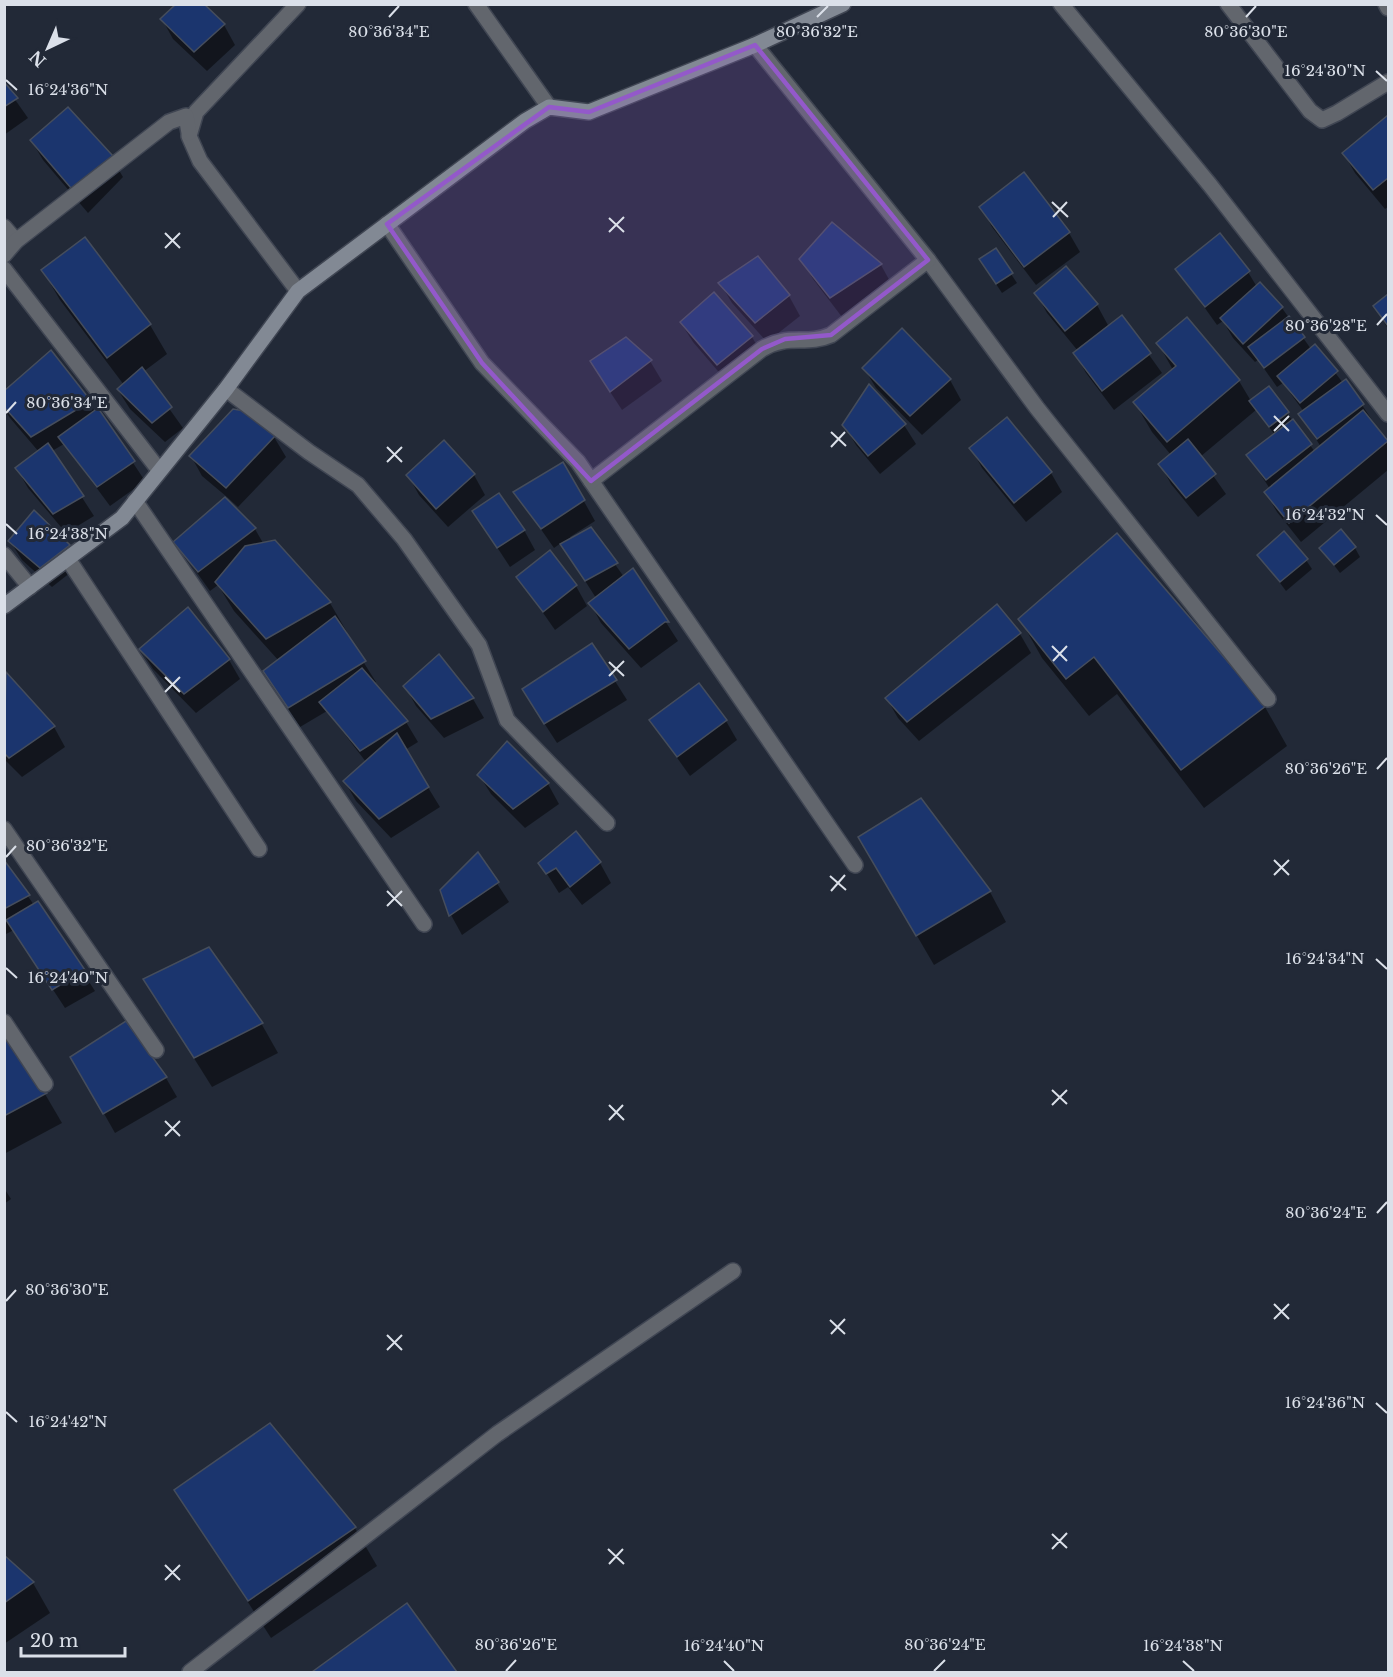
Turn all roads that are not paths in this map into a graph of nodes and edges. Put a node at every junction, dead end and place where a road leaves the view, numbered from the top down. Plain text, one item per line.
1 (298, 4) edge
2 (476, 4) edge
3 (843, 4) edge
4 (1061, 4) edge
5 (1228, 4) edge
6 (755, 45) junction
7 (1389, 82) edge
8 (549, 107) junction
9 (189, 136) junction
10 (387, 224) junction
11 (4, 227) edge
12 (16, 241) junction
13 (4, 255) edge
14 (928, 260) junction
15 (4, 269) edge
16 (298, 291) junction
17 (226, 389) junction
18 (1389, 414) edge
19 (159, 470) junction
20 (591, 481) junction
21 (135, 501) junction
22 (4, 555) edge
23 (68, 559) junction
24 (30, 587) junction
25 (4, 606) edge
26 (1268, 699) dead end
27 (607, 823) dead end
28 (4, 829) edge
29 (259, 849) dead end
30 (855, 865) dead end
31 (424, 924) dead end
32 (4, 1022) edge
33 (156, 1050) dead end
34 (45, 1084) dead end
35 (733, 1271) dead end
36 (190, 1672) edge

1 - 9 street
2 - 8 street
3 - 6 street
4 - 18 street
5 - 7 street
6 - 8 street
6 - 14 street
8 - 10 street
9 - 12 street
9 - 16 street
10 - 16 street
10 - 20 street
11 - 12 street
12 - 13 street
14 - 20 street
14 - 26 street
15 - 19 street
16 - 17 street
17 - 19 street
17 - 27 street
19 - 21 street
20 - 30 street
21 - 23 street
21 - 31 street
22 - 24 street
23 - 24 street
23 - 29 street
24 - 25 street
28 - 33 street
32 - 34 street
35 - 36 street

